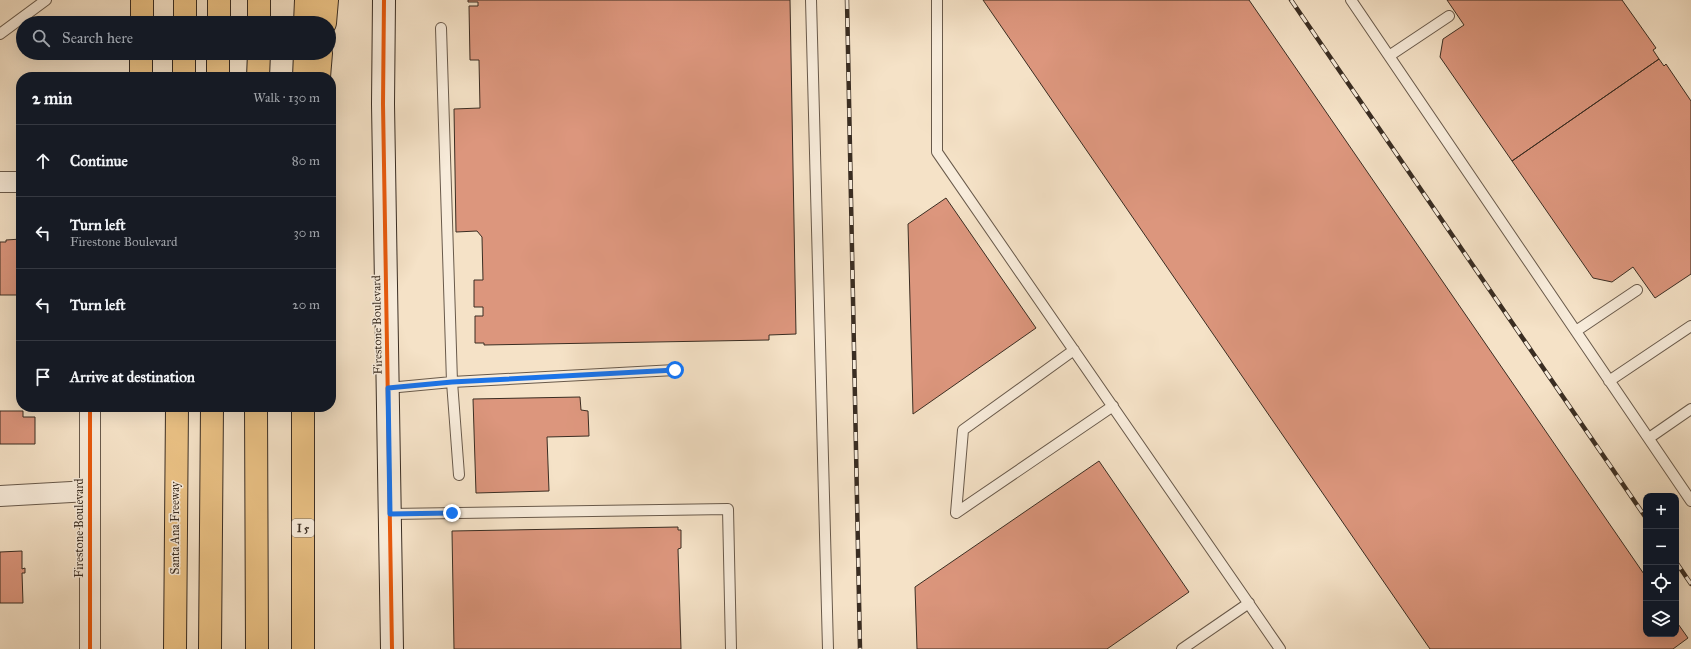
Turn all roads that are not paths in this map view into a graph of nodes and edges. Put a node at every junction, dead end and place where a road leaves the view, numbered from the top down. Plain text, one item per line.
1 (46, 0) edge
2 (142, 0) edge
3 (185, 0) edge
4 (219, 0) edge
5 (259, 0) edge
6 (306, 0) edge
7 (327, 0) edge
8 (384, 0) edge
9 (811, 0) edge
10 (937, 0) edge
11 (1351, 0) edge
12 (24, 16) edge
13 (142, 16) edge
14 (185, 16) edge
15 (219, 16) edge
16 (259, 16) edge
17 (305, 16) edge
18 (326, 16) edge
19 (1449, 16) dead end
20 (16, 22) edge
21 (442, 28) dead end
22 (0, 34) edge
23 (1389, 56) junction
24 (141, 60) edge
25 (184, 60) edge
26 (218, 60) edge
27 (259, 60) edge
28 (305, 60) edge
29 (320, 60) edge
30 (141, 72) edge
31 (184, 72) edge
32 (218, 72) edge
33 (258, 72) edge
34 (304, 72) edge
35 (319, 72) edge
36 (0, 182) edge
37 (16, 182) edge
38 (1637, 290) dead end
39 (1691, 326) edge
40 (1576, 331) junction
41 (1074, 350) junction
42 (675, 370) dead end
43 (1609, 381) junction
44 (452, 382) junction
45 (388, 388) junction
46 (1113, 406) junction
47 (1691, 409) edge
48 (90, 412) edge
49 (166, 412) edge
50 (177, 412) edge
51 (212, 412) edge
52 (256, 412) edge
53 (303, 412) edge
54 (1649, 438) junction
55 (459, 475) dead end
56 (89, 491) junction
57 (0, 496) edge
58 (1691, 501) edge
59 (175, 502) junction
60 (390, 514) junction
61 (1249, 603) junction
62 (90, 649) edge
63 (174, 649) edge
64 (210, 649) edge
65 (257, 649) edge
66 (303, 649) edge
67 (392, 649) edge
68 (731, 649) edge
69 (828, 649) edge
70 (1182, 649) edge
71 (1280, 649) edge

1 - 12 lane
2 - 13 highway
3 - 14 highway
4 - 15 highway
5 - 16 highway
6 - 17 highway
7 - 18 highway
8 - 45 street, Firestone Boulevard
9 - 69 lane
10 - 41 lane
11 - 23 lane
19 - 23 lane
20 - 22 lane
21 - 44 lane
23 - 40 lane
24 - 30 highway
25 - 31 highway
26 - 32 highway
27 - 33 highway
28 - 34 highway
29 - 35 highway
36 - 37 street
38 - 40 lane
39 - 43 lane
40 - 43 lane
41 - 46 lane
41 - 46 lane
42 - 44 lane
43 - 54 lane
44 - 45 lane
44 - 55 lane
45 - 60 street, Firestone Boulevard
46 - 61 lane
47 - 54 lane
48 - 56 street, Firestone Boulevard
49 - 59 highway
50 - 59 highway, Santa Ana Freeway
51 - 64 highway
52 - 65 highway
53 - 66 highway, I 5
54 - 58 lane
56 - 57 street
56 - 62 street, Firestone Boulevard
59 - 63 highway, Santa Ana Freeway
60 - 67 street, Firestone Boulevard
60 - 68 lane
61 - 70 lane
61 - 71 lane

